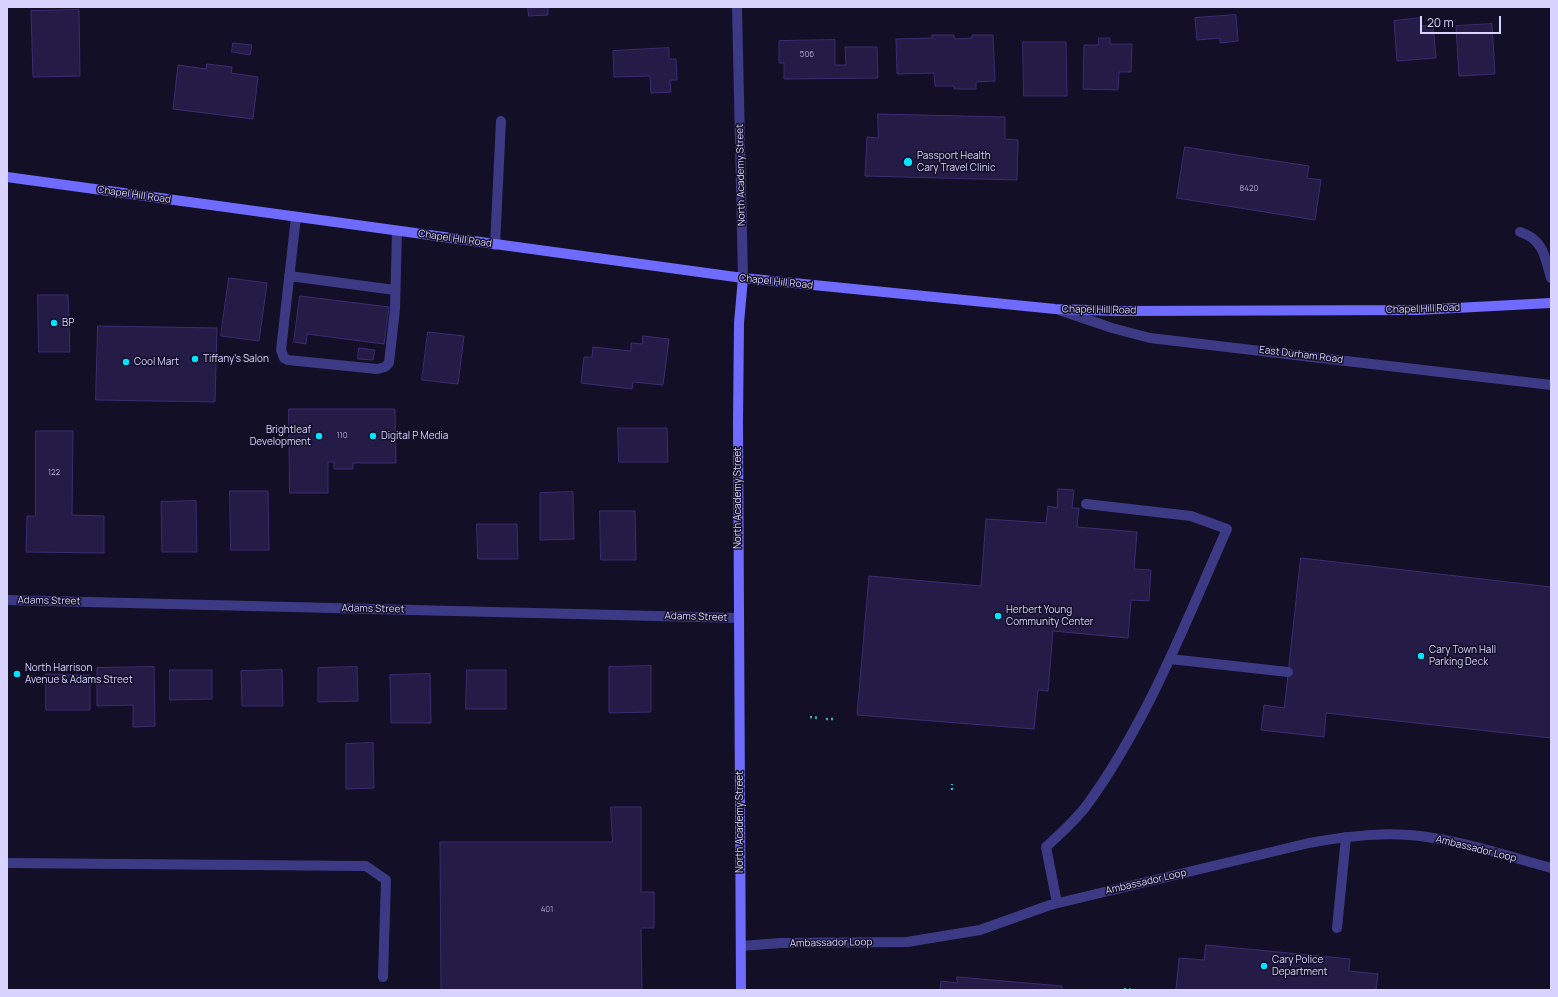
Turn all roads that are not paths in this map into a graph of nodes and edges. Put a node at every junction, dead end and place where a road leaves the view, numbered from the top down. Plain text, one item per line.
1 (737, 7) edge
2 (500, 121) dead end
3 (7, 177) edge
4 (296, 217) junction
5 (397, 231) junction
6 (1520, 232) dead end
7 (495, 244) junction
8 (289, 276) junction
9 (743, 278) junction
10 (1551, 278) edge
11 (396, 290) junction
12 (1551, 303) edge
13 (1055, 309) junction
14 (1551, 385) edge
15 (1086, 504) dead end
16 (7, 600) edge
17 (738, 618) junction
18 (1170, 659) junction
19 (1288, 672) dead end
20 (1346, 837) junction
21 (7, 863) edge
22 (1551, 868) edge
23 (1056, 903) junction
24 (1337, 928) dead end
25 (741, 946) junction
26 (383, 977) dead end
27 (741, 990) edge

1 - 9 street, North Academy Street
2 - 7 street
3 - 4 main road, Chapel Hill Road
4 - 5 main road, Chapel Hill Road
4 - 8 street
5 - 7 main road, Chapel Hill Road
5 - 11 street
6 - 10 street
7 - 9 main road, Chapel Hill Road
8 - 11 street
8 - 11 street
9 - 13 main road, Chapel Hill Road
9 - 17 main road, North Academy Street
12 - 13 main road, Chapel Hill Road
13 - 14 street, East Durham Road
15 - 18 street
16 - 17 street, Adams Street
17 - 25 main road, North Academy Street
18 - 19 street
18 - 23 street
20 - 22 street, Ambassador Loop
20 - 23 street, Ambassador Loop
20 - 24 street
21 - 26 street
23 - 25 street, Ambassador Loop
25 - 27 main road, North Academy Street

